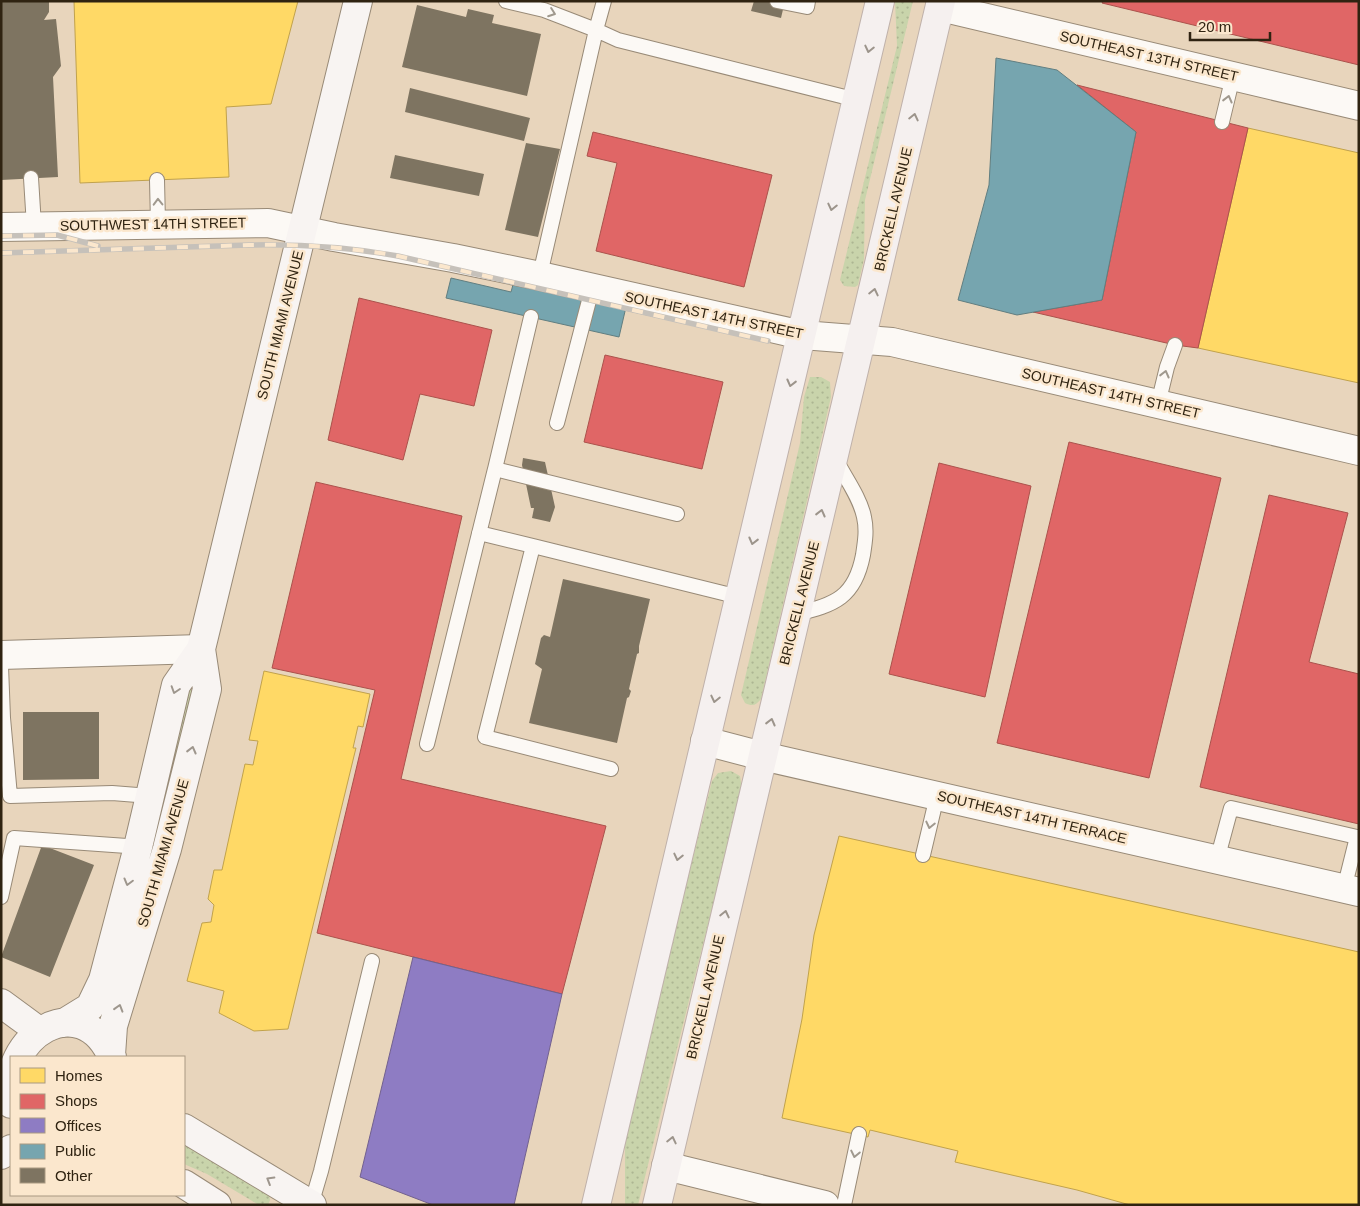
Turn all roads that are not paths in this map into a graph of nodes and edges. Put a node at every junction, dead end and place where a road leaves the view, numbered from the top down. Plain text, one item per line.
1 (358, 1) edge
2 (506, 1) edge
3 (604, 1) edge
4 (778, 1) edge
5 (808, 1) edge
6 (880, 1) edge
7 (941, 4) edge
8 (596, 30) junction
9 (1233, 76) junction
10 (857, 100) junction
11 (1359, 106) edge
12 (1222, 122) dead end
13 (31, 178) dead end
14 (157, 180) dead end
15 (158, 223) junction
16 (34, 226) junction
17 (1, 227) edge
18 (303, 230) junction
19 (539, 281) junction
20 (592, 289) junction
21 (530, 317) dead end
22 (802, 335) junction
23 (862, 339) junction
24 (1175, 345) dead end
25 (1158, 404) junction
26 (557, 423) dead end
27 (1359, 451) edge
28 (834, 457) junction
29 (495, 470) junction
30 (677, 514) dead end
31 (479, 533) junction
32 (533, 546) junction
33 (739, 597) junction
34 (796, 614) junction
35 (201, 649) junction
36 (1, 655) edge
37 (1, 666) edge
38 (705, 741) junction
39 (427, 744) dead end
40 (762, 756) junction
41 (611, 769) dead end
42 (150, 796) junction
43 (937, 796) junction
44 (138, 847) junction
45 (166, 849) junction
46 (923, 855) dead end
47 (1217, 860) junction
48 (1352, 890) edge
49 (1, 897) edge
50 (372, 961) dead end
51 (1, 1003) edge
52 (64, 1022) junction
53 (35, 1028) junction
54 (5, 1053) edge
55 (111, 1056) edge
56 (7, 1103) edge
57 (185, 1129) edge
58 (859, 1134) dead end
59 (666, 1166) junction
60 (185, 1185) edge
61 (217, 1205) edge
62 (311, 1205) edge
63 (596, 1205) edge
64 (657, 1205) edge
65 (825, 1205) edge
66 (844, 1205) edge

1 - 18 main road, SOUTH MIAMI AVENUE
2 -> 8 lane
3 - 8 lane
4 - 5 lane
6 -> 10 main road
7 - 9 street, SOUTHEAST 13TH STREET
23 -> 7 main road, BRICKELL AVENUE
8 - 10 lane
8 - 19 lane
9 - 11 street, SOUTHEAST 13TH STREET
12 -> 9 lane
10 -> 22 main road
13 - 16 lane
15 -> 14 lane
15 - 16 street, SOUTHWEST 14TH STREET
15 - 18 street, SOUTHWEST 14TH STREET
16 - 17 street, SOUTHWEST 14TH STREET
18 - 19 street, SOUTHEAST 14TH STREET
18 - 35 main road, SOUTH MIAMI AVENUE
19 - 20 street, SOUTHEAST 14TH STREET
20 - 22 street, SOUTHEAST 14TH STREET
20 - 26 lane
21 - 29 lane
22 - 23 street, SOUTHEAST 14TH STREET
22 -> 33 main road
23 - 25 street, SOUTHEAST 14TH STREET
23 - 28 main road, BRICKELL AVENUE
25 -> 24 lane
25 - 27 street, SOUTHEAST 14TH STREET
34 -> 28 main road, BRICKELL AVENUE
28 - 34 lane
29 - 30 lane
29 - 31 lane
31 - 32 lane
31 - 39 lane
32 - 33 lane
32 - 41 lane
33 -> 38 main road
40 -> 34 main road, BRICKELL AVENUE
35 - 36 street
35 -> 42 main road, SOUTH MIAMI AVENUE
45 -> 35 main road, SOUTH MIAMI AVENUE
37 - 42 lane
38 - 40 street, SOUTHEAST 14TH TERRACE
38 -> 63 main road
40 - 43 street, SOUTHEAST 14TH TERRACE
59 -> 40 main road, BRICKELL AVENUE
42 - 44 main road, SOUTH MIAMI AVENUE
43 -> 46 lane
43 - 47 street, SOUTHEAST 14TH TERRACE
44 - 45 lane
44 - 49 lane
44 -> 52 main road, SOUTH MIAMI AVENUE
55 -> 45 main road, SOUTH MIAMI AVENUE
47 - 48 street, SOUTHEAST 14TH TERRACE
47 - 48 lane
50 - 62 lane
51 - 53 main road
52 - 53 main road
52 - 55 main road
53 - 54 main road
54 - 56 main road
62 -> 57 main road
58 -> 66 lane
59 - 64 main road, BRICKELL AVENUE
59 - 65 street
60 - 61 main road

